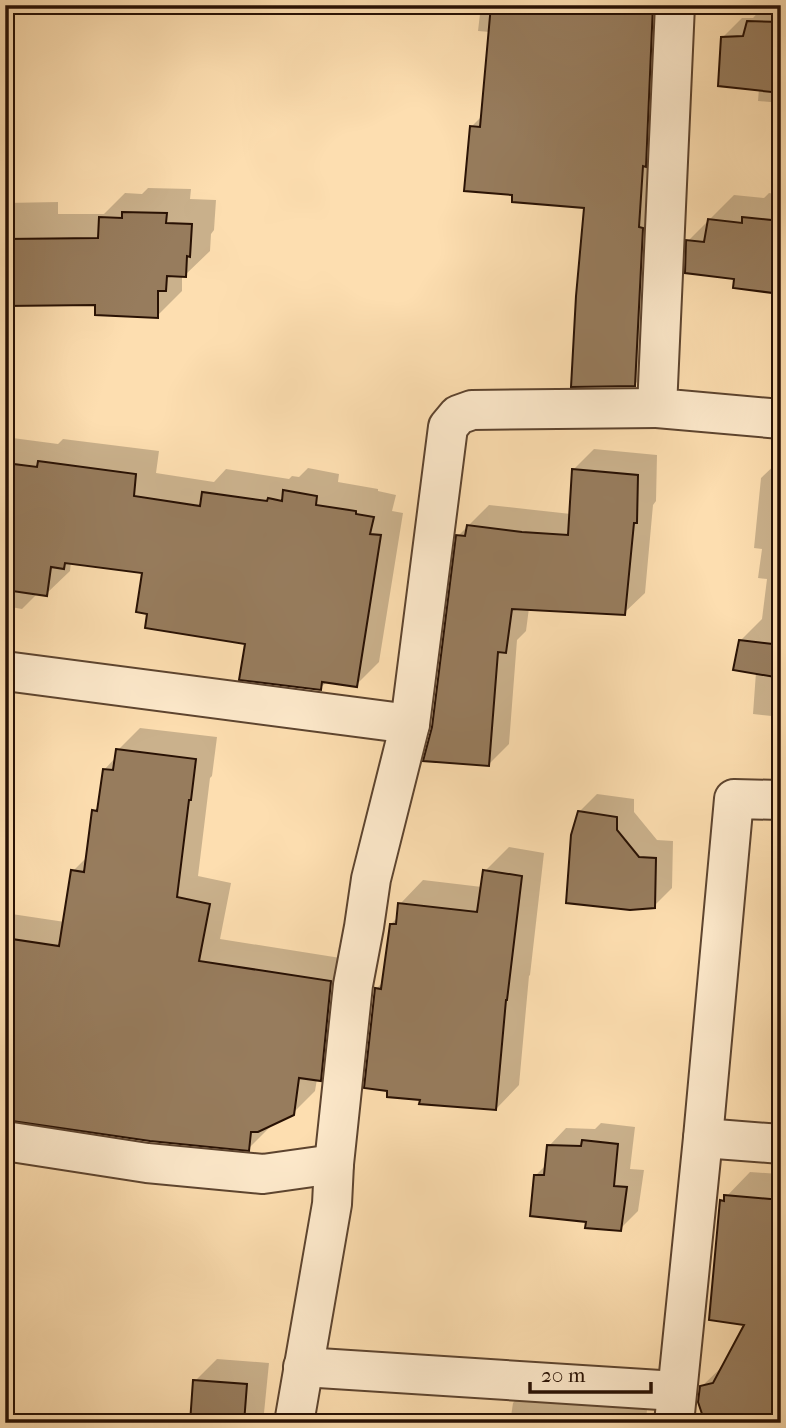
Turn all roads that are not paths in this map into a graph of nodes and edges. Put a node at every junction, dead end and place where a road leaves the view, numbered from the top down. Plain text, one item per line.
1 (675, 5) edge
2 (657, 408) junction
3 (781, 419) edge
4 (5, 671) edge
5 (410, 724) junction
6 (781, 800) edge
7 (703, 1138) junction
8 (5, 1141) edge
9 (781, 1144) edge
10 (334, 1164) junction
11 (303, 1367) junction
12 (675, 1407) edge
13 (294, 1423) edge

1 - 2 street
2 - 3 street
2 - 5 street
4 - 5 street
5 - 10 street
6 - 7 street
7 - 9 street
7 - 12 street
8 - 10 street
10 - 11 street
11 - 12 street
11 - 13 street

